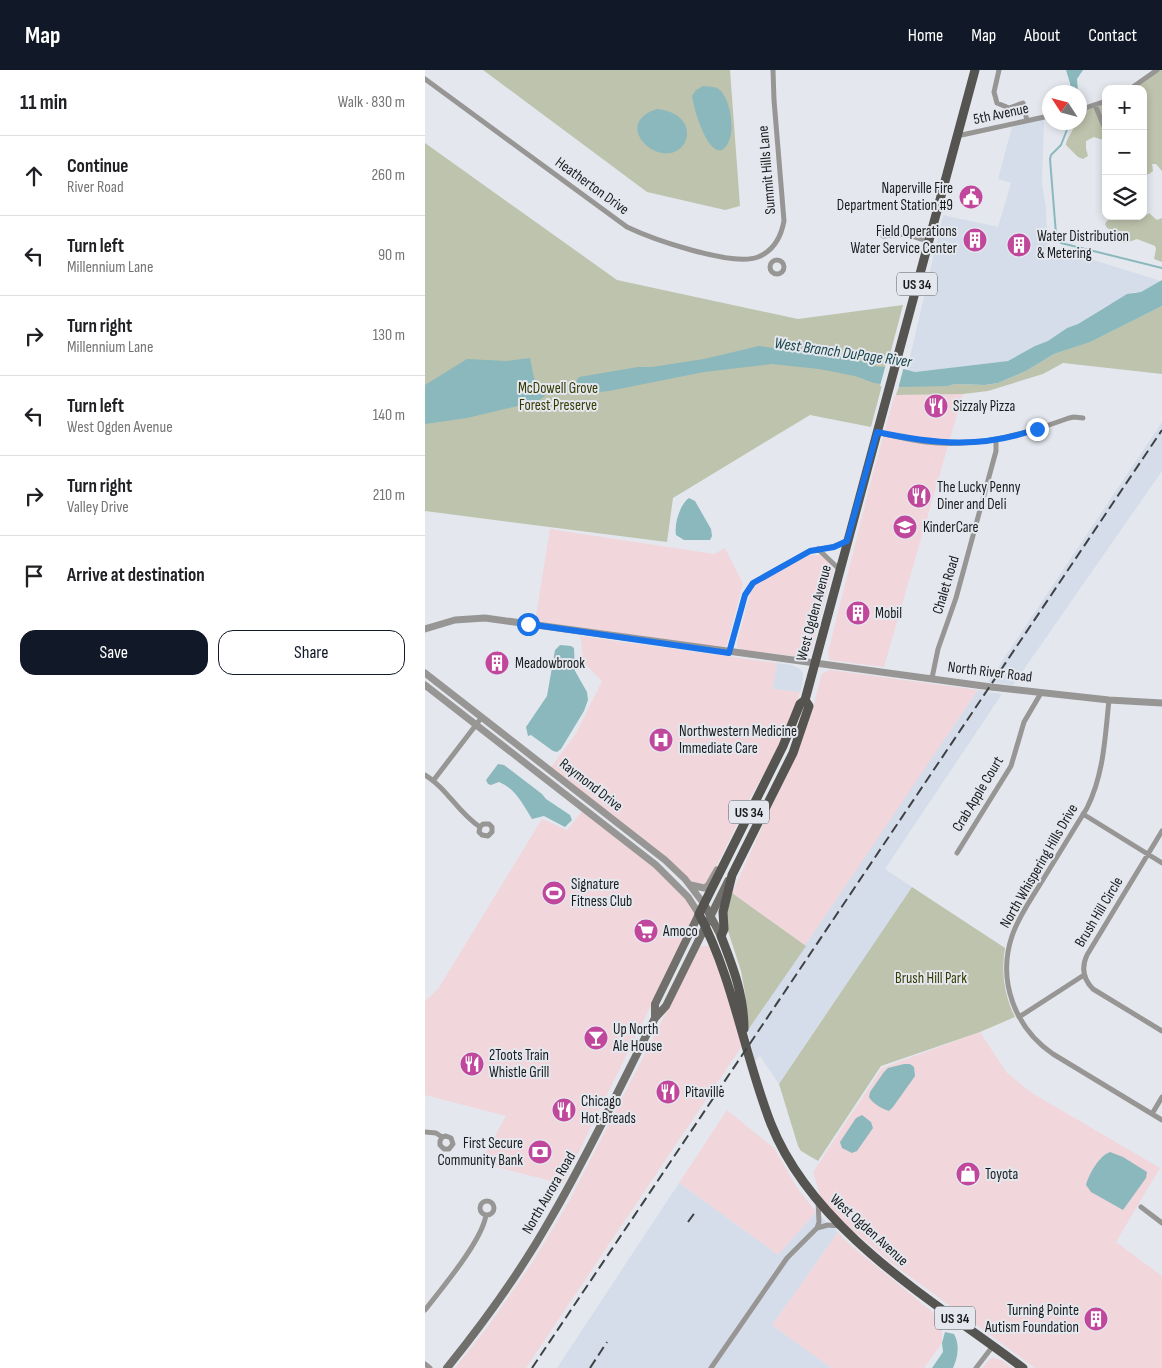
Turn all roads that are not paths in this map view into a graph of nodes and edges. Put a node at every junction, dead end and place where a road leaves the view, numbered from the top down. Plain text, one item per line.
1 (773, 70) edge
2 (975, 70) edge
3 (999, 70) edge
4 (1157, 70) edge
5 (425, 79) edge
6 (1136, 85) edge
7 (1102, 102) edge
8 (1095, 105) junction
9 (1087, 108) edge
10 (1042, 118) edge
11 (1027, 121) junction
12 (1106, 130) edge
13 (957, 136) junction
14 (883, 236) dead end
15 (928, 241) junction
16 (766, 252) junction
17 (772, 261) dead end
18 (1083, 418) dead end
19 (877, 432) junction
20 (996, 440) junction
21 (847, 541) junction
22 (819, 549) junction
23 (840, 570) junction
24 (425, 628) edge
25 (729, 653) junction
26 (815, 663) junction
27 (425, 673) edge
28 (931, 678) junction
29 (425, 685) edge
30 (1041, 693) junction
31 (805, 700) junction
32 (1109, 700) junction
33 (1162, 703) edge
34 (482, 717) junction
35 (476, 724) junction
36 (425, 775) edge
37 (433, 781) junction
38 (1083, 814) junction
39 (479, 827) dead end
40 (1162, 831) edge
41 (754, 832) joint
42 (957, 853) dead end
43 (1148, 854) junction
44 (1162, 863) edge
45 (723, 865) junction
46 (732, 875) junction
47 (688, 884) junction
48 (703, 904) junction
49 (699, 914) junction
50 (711, 916) junction
51 (706, 926) junction
52 (721, 936) junction
53 (1083, 975) junction
54 (1019, 1017) junction
55 (655, 1018) junction
56 (1162, 1031) edge
57 (745, 1039) junction
58 (1162, 1097) edge
59 (1152, 1114) junction
60 (1162, 1120) edge
61 (425, 1132) edge
62 (442, 1137) dead end
63 (818, 1201) junction
64 (1141, 1207) dead end
65 (486, 1215) dead end
66 (1162, 1223) edge
67 (841, 1226) junction
68 (817, 1228) junction
69 (425, 1310) edge
70 (993, 1346) junction
71 (425, 1364) edge
72 (430, 1368) edge
73 (447, 1368) edge
74 (711, 1368) edge
75 (976, 1368) edge
76 (1023, 1368) edge

1 - 16 street, Summit Hills Lane
2 - 13 main road, West Ogden Avenue / US 34
3 - 11 street
4 - 6 street
5 - 16 street, Heatherton Drive
7 - 8 street
8 - 9 street
8 - 12 street
10 - 11 street, 5th Avenue
11 - 13 street, 5th Avenue
13 - 15 main road, West Ogden Avenue / US 34
14 - 15 street
15 - 19 main road, West Ogden Avenue / US 34
16 - 17 street
18 - 20 street
19 - 20 street
19 - 21 main road, West Ogden Avenue / US 34
20 - 28 street, Chalet Road
21 - 22 street
21 - 23 main road, West Ogden Avenue / US 34
22 - 23 street
22 - 25 street
23 - 26 main road, West Ogden Avenue / US 34
24 - 25 street, North River Road
25 - 26 street, North River Road
26 - 28 street, North River Road
26 - 31 main road, West Ogden Avenue / US 34
27 - 34 street, Raymond Drive
28 - 30 street, North River Road
29 - 35 street, Raymond Drive
30 - 32 street, North River Road
30 - 42 street, Crab Apple Court
31 - 41 main road, West Ogden Avenue / US 34
31 - 45 main road, West Ogden Avenue / US 34
32 - 33 street, North River Road
32 - 38 street, North Whispering Hills Drive
34 - 35 street
34 - 47 street, Raymond Drive
35 - 37 street
35 - 49 street, Raymond Drive
36 - 37 street
37 - 39 street
38 - 43 street
38 - 54 street, North Whispering Hills Drive
40 - 43 street, Brush Hill Circle
41 - 46 main road, North Aurora Road
43 - 44 street
43 - 53 street, Brush Hill Circle
45 - 47 street
45 - 48 main road, West Ogden Avenue / US 34
46 - 50 main road, North Aurora Road
46 - 52 main road, West Ogden Avenue / US 34
47 - 48 street, Raymond Drive
48 - 49 main road, West Ogden Avenue / US 34
48 - 50 main road, Raymond Drive
49 - 51 main road, West Ogden Avenue / US 34
49 - 55 main road, North Aurora Road
50 - 51 main road, North Aurora Road
50 - 52 main road, Raymond Drive
51 - 55 main road, North Aurora Road
51 - 57 main road, West Ogden Avenue / US 34
52 - 57 main road, West Ogden Avenue / US 34
53 - 54 street
53 - 56 street
54 - 59 street, North Whispering Hills Drive
55 - 73 main road, North Aurora Road
57 - 63 main road, West Ogden Avenue / US 34
58 - 59 street
59 - 60 street, North Whispering Hills Drive
61 - 62 street
63 - 67 main road, West Ogden Avenue / US 34
63 - 68 street
64 - 66 street
65 - 69 street
67 - 68 street
67 - 70 main road, West Ogden Avenue / US 34
68 - 74 street
70 - 75 street
70 - 76 main road, West Ogden Avenue / US 34
71 - 72 street

